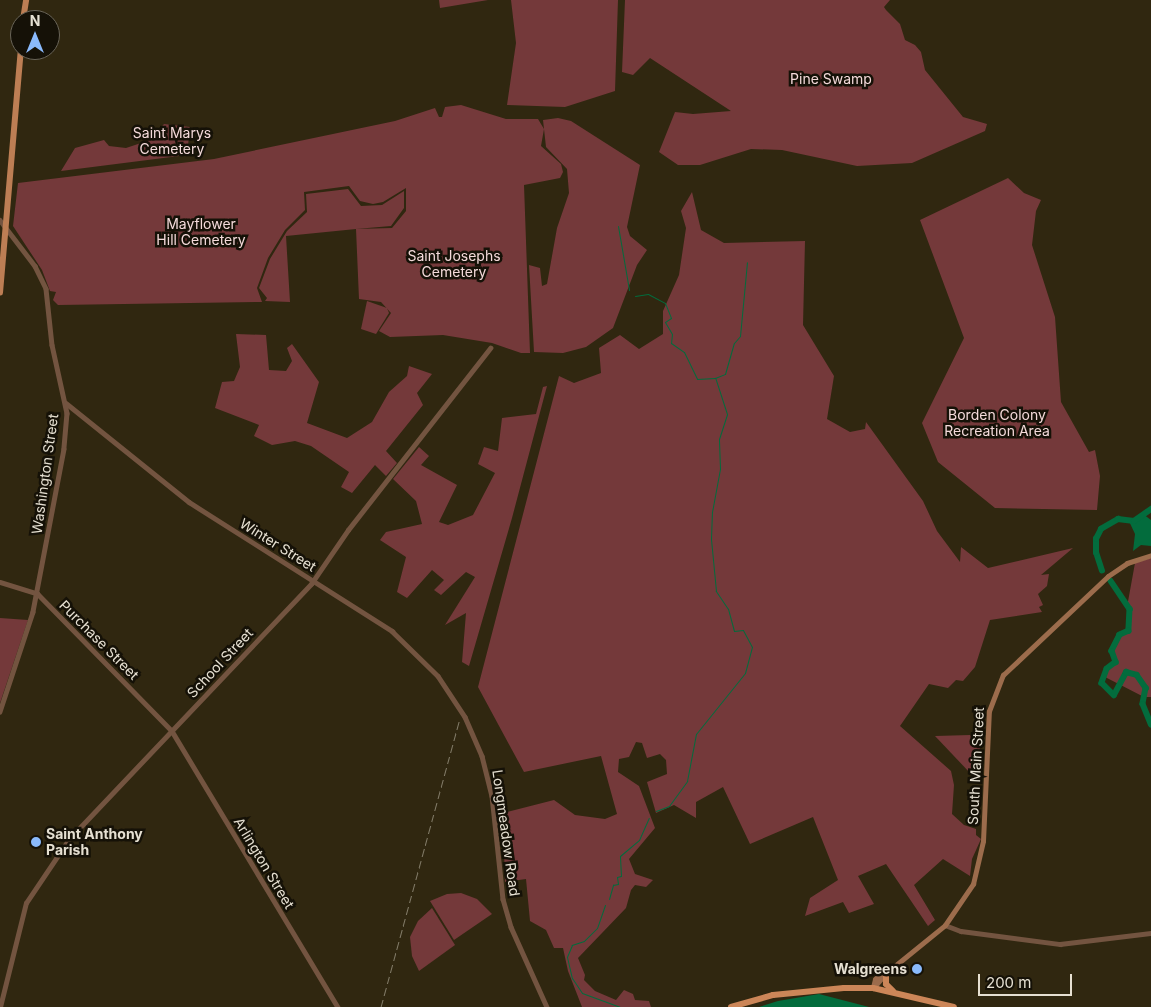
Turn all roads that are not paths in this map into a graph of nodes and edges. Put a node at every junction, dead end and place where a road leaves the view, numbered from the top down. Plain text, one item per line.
1 (20, 60) edge
2 (0, 220) edge
3 (6, 226) junction
4 (0, 293) edge
5 (490, 348) dead end
6 (66, 403) junction
7 (1151, 555) edge
8 (314, 581) junction
9 (0, 582) edge
10 (37, 593) junction
11 (0, 712) edge
12 (465, 717) joint
13 (172, 731) junction
14 (945, 925) junction
15 (1151, 933) edge
16 (907, 957) junction
17 (886, 973) junction
18 (873, 988) junction
19 (898, 994) junction
20 (0, 1007) edge
21 (338, 1007) edge
22 (547, 1007) edge
23 (731, 1007) edge
24 (954, 1007) edge

1 - 3 main road
2 - 3 street, Washington Street
3 - 4 main road
3 - 6 street, Washington Street
5 - 8 street, School Street
6 - 8 street, Winter Street
6 - 10 street, Washington Street
7 - 14 main road, South Main Street
8 - 12 street, Winter Street
8 - 13 street, School Street
9 - 10 street, Purchase Street
10 - 11 street, Washington Street
10 - 13 street, Purchase Street
12 - 22 street, Longmeadow Road
13 - 20 street, School Street
13 - 21 street, Arlington Street
14 - 15 street
14 - 16 main road, South Main Street
16 - 17 main road
16 - 18 main road
17 - 18 main road
17 - 19 highway
18 - 19 highway
18 - 23 highway
19 - 24 highway

